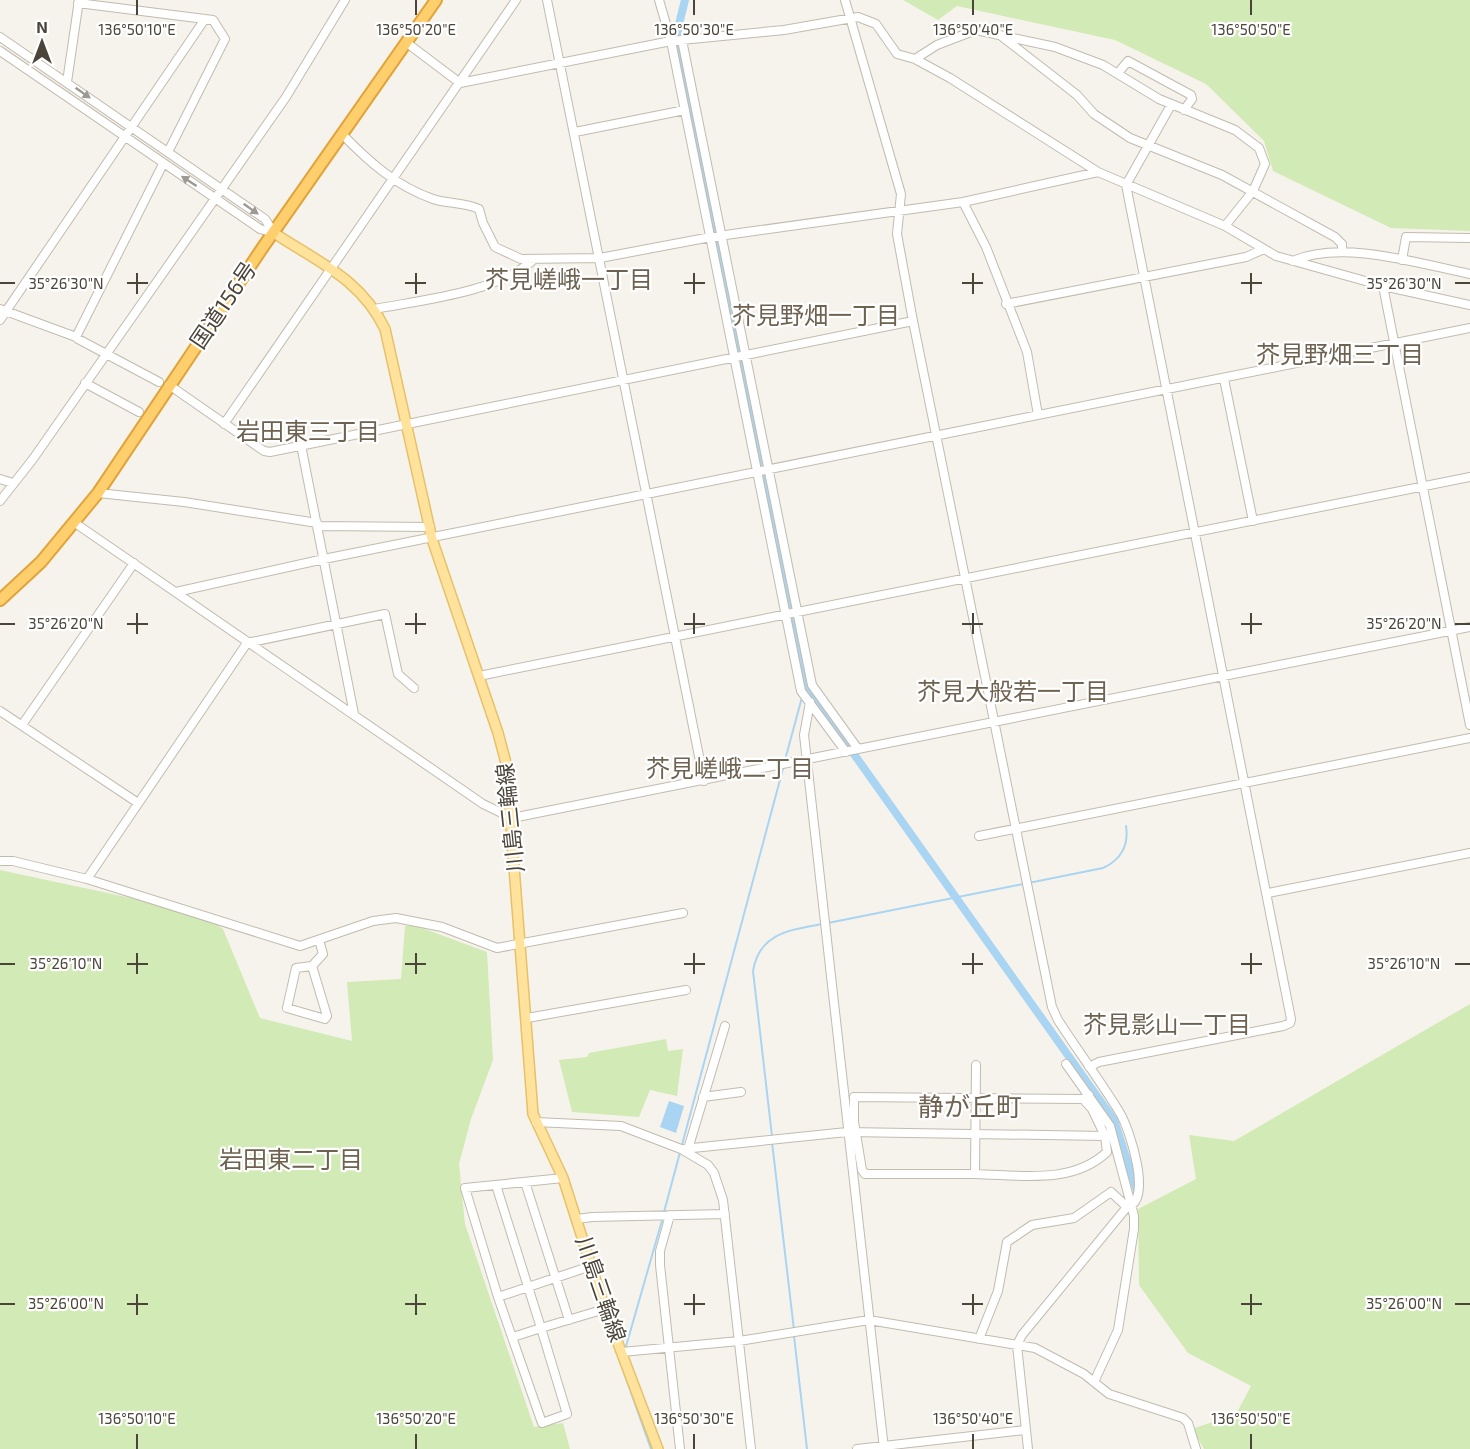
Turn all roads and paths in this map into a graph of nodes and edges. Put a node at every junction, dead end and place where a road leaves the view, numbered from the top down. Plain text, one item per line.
1 (345, 0) edge
2 (436, 0) edge
3 (516, 0) edge
4 (547, 0) edge
5 (659, 0) edge
6 (845, 0) edge
7 (78, 2) edge
8 (850, 18) junction
9 (206, 19) junction
10 (997, 33) junction
11 (0, 37) edge
12 (682, 40) junction
13 (671, 41) junction
14 (406, 43) junction
15 (0, 51) edge
16 (915, 59) junction
17 (561, 62) junction
18 (1118, 73) junction
19 (67, 82) junction
20 (460, 83) junction
21 (1171, 105) junction
22 (685, 110) junction
23 (1184, 110) junction
24 (700, 125) junction
25 (131, 126) junction
26 (688, 128) junction
27 (575, 132) junction
28 (342, 134) junction
29 (124, 136) junction
30 (1148, 146) junction
31 (168, 152) junction
32 (163, 164) junction
33 (1098, 172) junction
34 (393, 180) junction
35 (1126, 185) junction
36 (222, 189) junction
37 (1253, 191) junction
38 (216, 198) junction
39 (963, 202) junction
40 (899, 211) junction
41 (1225, 226) junction
42 (274, 233) junction
43 (722, 236) junction
44 (711, 237) junction
45 (1470, 238) edge
46 (1264, 249) junction
47 (1342, 252) junction
48 (600, 258) junction
49 (1402, 260) junction
50 (533, 261) junction
51 (1293, 261) junction
52 (331, 269) junction
53 (1470, 274) edge
54 (1144, 276) junction
55 (1383, 286) junction
56 (1006, 304) junction
57 (1470, 305) edge
58 (375, 309) junction
59 (3, 310) edge
60 (0, 320) edge
61 (912, 321) junction
62 (1470, 328) edge
63 (78, 339) dead end
64 (1395, 344) junction
65 (106, 354) junction
66 (746, 356) junction
67 (734, 359) junction
68 (1224, 379) junction
69 (625, 381) junction
70 (85, 383) junction
71 (164, 383) junction
72 (1167, 389) junction
73 (139, 412) dead end
74 (1038, 415) junction
75 (224, 423) junction
76 (406, 424) junction
77 (937, 435) junction
78 (301, 445) junction
79 (769, 469) junction
80 (757, 471) junction
81 (1470, 477) edge
82 (0, 479) edge
83 (13, 483) junction
84 (1422, 487) junction
85 (98, 493) junction
86 (647, 495) junction
87 (0, 501) edge
88 (1253, 521) junction
89 (75, 524) junction
90 (317, 524) junction
91 (430, 527) junction
92 (1195, 532) junction
93 (432, 539) junction
94 (324, 559) junction
95 (134, 564) junction
96 (965, 578) junction
97 (176, 592) junction
98 (0, 600) edge
99 (798, 613) junction
100 (786, 615) junction
101 (337, 625) junction
102 (1470, 627) edge
103 (1451, 631) junction
104 (676, 637) junction
105 (247, 643) junction
106 (479, 676) junction
107 (1224, 676) junction
108 (414, 688) dead end
109 (810, 702) junction
110 (0, 711) edge
111 (354, 714) junction
112 (993, 723) junction
113 (22, 725) junction
114 (1470, 725) edge
115 (1470, 738) edge
116 (858, 749) junction
117 (846, 752) junction
118 (807, 760) junction
119 (704, 781) junction
120 (1245, 783) junction
121 (138, 803) junction
122 (512, 819) junction
123 (1014, 829) junction
124 (979, 836) dead end
125 (1470, 852) edge
126 (0, 861) edge
127 (87, 879) junction
128 (1268, 893) junction
129 (683, 913) dead end
130 (319, 940) junction
131 (521, 945) junction
132 (312, 966) junction
133 (686, 990) dead end
134 (527, 1018) junction
135 (724, 1026) dead end
136 (1066, 1064) dead end
137 (976, 1065) dead end
138 (1089, 1067) junction
139 (741, 1092) dead end
140 (703, 1097) junction
141 (1086, 1097) junction
142 (976, 1098) junction
143 (536, 1122) junction
144 (848, 1132) junction
145 (858, 1133) junction
146 (975, 1135) junction
147 (1105, 1136) junction
148 (685, 1149) junction
149 (975, 1174) junction
150 (564, 1178) junction
151 (525, 1182) junction
152 (496, 1185) junction
153 (1129, 1206) junction
154 (725, 1214) junction
155 (670, 1215) junction
156 (577, 1220) junction
157 (591, 1266) junction
158 (556, 1278) junction
159 (527, 1287) junction
160 (498, 1297) junction
161 (605, 1308) junction
162 (569, 1320) junction
163 (869, 1320) junction
164 (541, 1328) junction
165 (513, 1337) junction
166 (979, 1339) junction
167 (739, 1341) junction
168 (1017, 1345) junction
169 (668, 1348) junction
170 (622, 1352) junction
171 (1094, 1382) junction
172 (1025, 1430) junction
173 (884, 1447) edge
174 (658, 1449) edge
175 (680, 1449) edge
176 (751, 1449) edge
177 (857, 1449) edge
178 (1028, 1449) edge
179 (1196, 1449) edge

1 - 36 street
2 - 14 highway, 国道156号
3 - 20 street
4 - 17 street
5 - 13 street
6 - 8 street
7 - 9 street
7 - 19 street
8 - 12 street
8 - 16 street
8 - 40 street
9 - 25 street
9 - 31 street
10 - 16 street
10 - 18 street
10 - 30 street
11 - 19 street
12 - 13 street
12 - 24 street
13 - 17 street
13 - 22 street
14 - 20 street
14 - 28 highway, 国道156号
15 - 29 street
16 - 33 street
17 - 20 street
17 - 27 street
18 - 21 street
18 - 23 street
19 -> 25 street
20 - 34 street
21 - 23 street
21 - 30 street
22 - 26 street
22 - 27 street
23 - 37 street
24 - 26 street
24 - 43 street
25 - 29 street
25 - 31 street
26 - 44 street
27 - 48 street
28 - 34 street
28 - 42 highway, 国道156号
29 - 32 street
29 - 59 street
30 - 35 street
30 - 37 street
31 - 36 street
38 -> 32 street
32 - 59 street
33 - 35 street
33 - 39 street
34 - 50 street
34 - 52 street
35 - 41 street
35 - 54 street
36 - 38 street
36 -> 42 street
37 - 41 street
37 - 47 street
38 - 42 street
38 - 65 street
39 - 40 street
39 - 56 street
40 - 43 street
40 - 61 street
41 - 46 street
42 - 52 main road, 川島三輪線
42 - 71 highway, 国道156号
43 - 44 street
43 - 66 street
44 - 48 street
44 - 67 street
45 - 49 street
46 - 51 street
46 - 54 street
47 - 49 street
47 - 51 street
48 - 50 street
48 - 69 street
49 - 53 street
50 - 58 street
51 - 55 street
52 - 58 main road, 川島三輪線
52 - 75 street
54 - 56 street
54 - 72 street
55 - 57 street
55 - 64 street
56 - 74 street
58 - 76 main road, 川島三輪線
59 - 60 street
61 - 66 street
61 - 77 street
62 - 64 street
63 - 65 street
64 - 68 street
64 - 84 street
65 - 70 street
65 - 71 street
66 - 67 street
66 - 79 street
67 - 69 street
67 - 80 street
68 - 72 street
68 - 88 street
69 - 76 street
69 - 86 street
70 - 73 street
70 - 83 street
71 - 75 street
71 - 85 highway, 国道156号
72 - 74 street
72 - 92 street
74 - 77 street
75 - 78 street
76 - 78 street
76 - 91 main road, 川島三輪線
77 - 79 street
77 - 96 street
78 - 90 street
79 - 80 street
79 - 99 street
80 - 86 street
80 - 100 street
81 - 84 street
82 - 83 street
83 - 87 street
84 - 88 street
84 - 103 street
85 - 89 highway, 国道156号
85 - 90 street
86 - 93 street
86 - 104 street
88 - 92 street
89 - 95 street
89 - 98 highway, 国道156号
90 - 91 street
90 - 94 street
91 - 93 main road, 川島三輪線
92 - 96 street
92 - 107 street
93 - 94 street
93 - 106 main road, 川島三輪線
94 - 97 street
94 - 101 street
95 - 97 street
95 - 113 street
96 - 99 street
96 - 112 street
97 - 105 street
99 - 100 street
99 - 116 street
100 - 104 street
100 - 109 street
101 - 105 street
101 - 108 street
101 - 111 street
102 - 103 street
103 - 107 street
103 - 114 street
104 - 106 street
104 - 119 street
105 - 111 street
105 - 121 street
106 - 122 main road, 川島三輪線
107 - 112 street
107 - 120 street
109 - 117 street
109 - 118 street
110 - 113 street
111 - 122 street
112 - 116 street
112 - 123 street
113 - 121 street
115 - 120 street
116 - 117 street
117 - 118 street
118 - 119 street
118 - 144 street
119 - 122 street
120 - 123 street
120 - 128 street
121 - 127 street
122 - 131 main road, 川島三輪線
123 - 124 street
123 - 138 street
125 - 128 street
126 - 127 street
127 - 130 street
128 - 138 street
129 - 131 street
130 - 131 street
130 - 132 street
131 - 134 main road, 川島三輪線
132 - 132 street
133 - 134 street
134 - 143 main road, 川島三輪線
135 - 140 street
136 - 141 street
137 - 142 street
138 - 153 street
139 - 140 street
140 - 148 street
141 - 142 street
141 - 147 street
141 - 153 street
142 - 145 street
142 - 146 street
143 - 148 street
143 - 150 main road, 川島三輪線
144 - 145 street
144 - 148 street
144 - 163 street
145 - 146 street
145 - 149 street
146 - 147 street
146 - 149 street
147 - 149 street
148 - 154 street
150 - 151 street
150 - 156 main road, 川島三輪線
151 - 152 street
151 - 158 street
152 - 159 street
152 - 160 street
153 - 166 street
153 - 168 street
153 - 171 street
154 - 155 street
154 - 167 street
155 - 156 street
155 - 169 street
156 - 157 main road, 川島三輪線
157 - 158 street
157 - 161 main road, 川島三輪線
158 - 159 street
158 - 162 street
159 - 160 street
159 - 164 street
160 - 165 street
161 - 162 street
161 - 170 main road, 川島三輪線
162 - 164 street
163 - 166 street
163 - 167 street
163 - 173 street
164 - 165 street
164 - 165 street
166 - 168 street
167 - 169 street
167 - 176 street
168 - 171 street
168 - 172 street
169 - 170 street
169 - 175 street
170 - 174 main road, 川島三輪線
171 - 179 street
172 - 173 street
172 - 178 street
173 - 177 street

